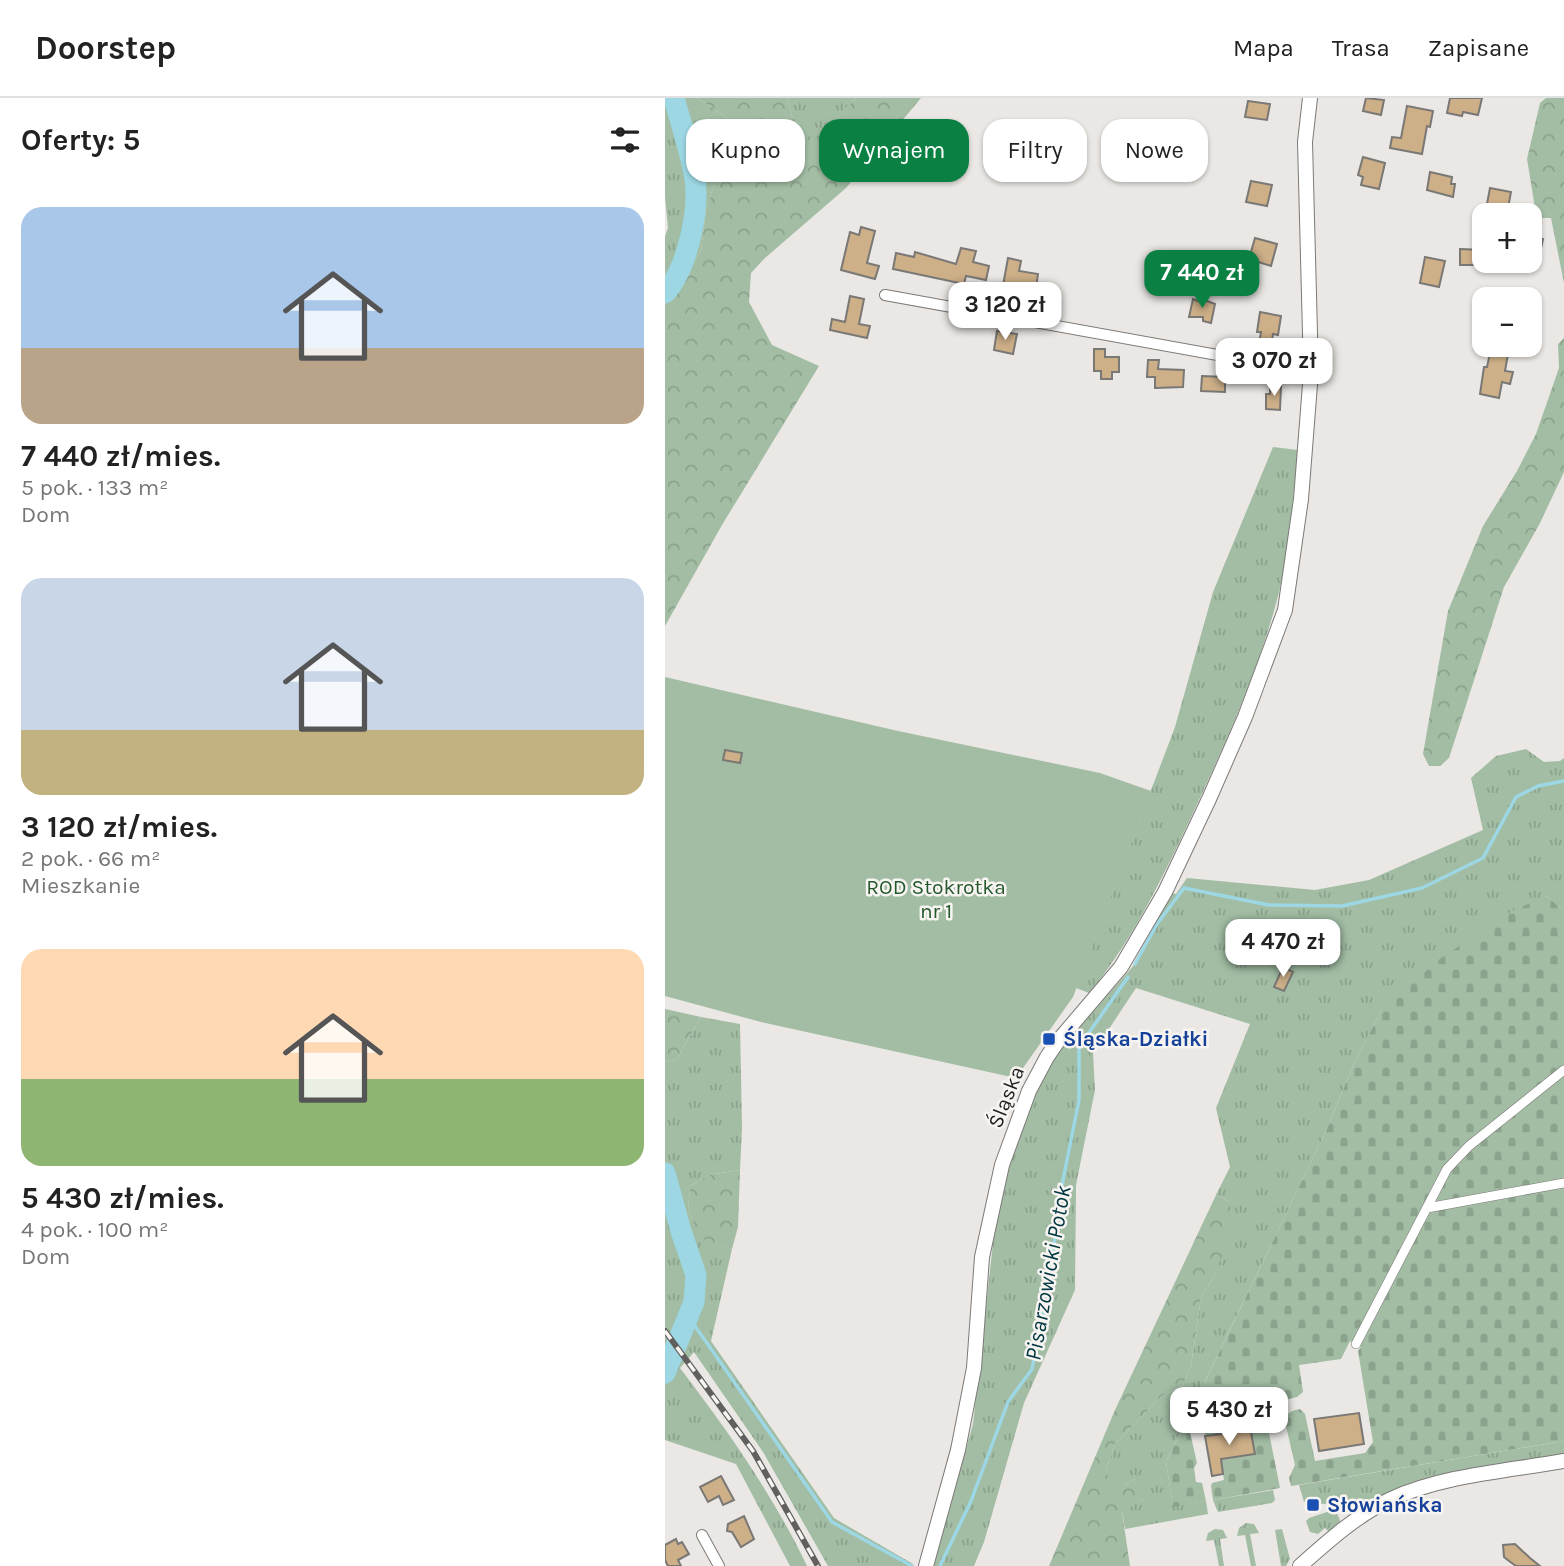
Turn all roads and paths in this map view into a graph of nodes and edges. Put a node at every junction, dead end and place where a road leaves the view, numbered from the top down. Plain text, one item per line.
1 (1310, 98) edge
2 (885, 295) dead end
3 (1311, 372) junction
4 (1564, 1070) edge
5 (1564, 1183) edge
6 (1427, 1208) junction
7 (1356, 1344) dead end
8 (1564, 1461) edge
9 (702, 1535) dead end
10 (719, 1566) edge
11 (926, 1566) edge
12 (1300, 1566) edge

1 - 3 street, Śląska
2 - 3 street
3 - 11 street, Śląska
4 - 6 street
5 - 6 street
6 - 7 street
8 - 12 street
9 - 10 street

